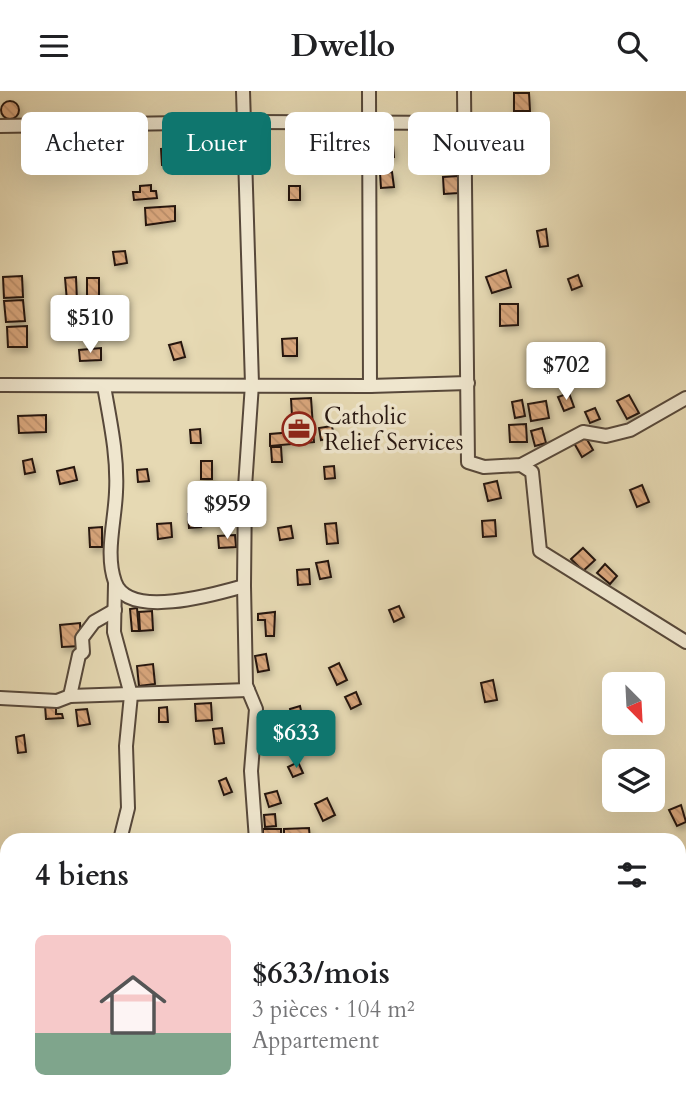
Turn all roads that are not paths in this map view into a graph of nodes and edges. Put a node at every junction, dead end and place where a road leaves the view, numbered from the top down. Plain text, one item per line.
1 (243, 91) edge
2 (369, 91) edge
3 (464, 91) edge
4 (243, 112) edge
5 (369, 112) edge
6 (464, 112) edge
7 (162, 123) edge
8 (0, 126) edge
9 (245, 175) edge
10 (369, 175) edge
11 (465, 175) edge
12 (468, 383) junction
13 (252, 384) junction
14 (0, 385) edge
15 (104, 386) junction
16 (370, 386) junction
17 (686, 398) edge
18 (521, 465) junction
19 (115, 584) junction
20 (244, 586) junction
21 (115, 610) junction
22 (686, 642) edge
23 (248, 690) junction
24 (131, 695) junction
25 (70, 697) junction
26 (0, 698) edge
27 (122, 833) edge
28 (255, 833) edge

1 - 4 street
2 - 5 street
3 - 6 street
7 - 8 street
9 - 13 street
10 - 16 street
11 - 12 street
12 - 16 street
12 - 18 street
13 - 15 street
13 - 16 street
13 - 20 street
14 - 15 street
15 - 19 street
17 - 18 street
18 - 22 street
19 - 20 street
19 - 21 street
20 - 23 street
21 - 24 street
21 - 25 street
23 - 24 street
23 - 28 street
24 - 25 street
24 - 27 street
25 - 26 street

